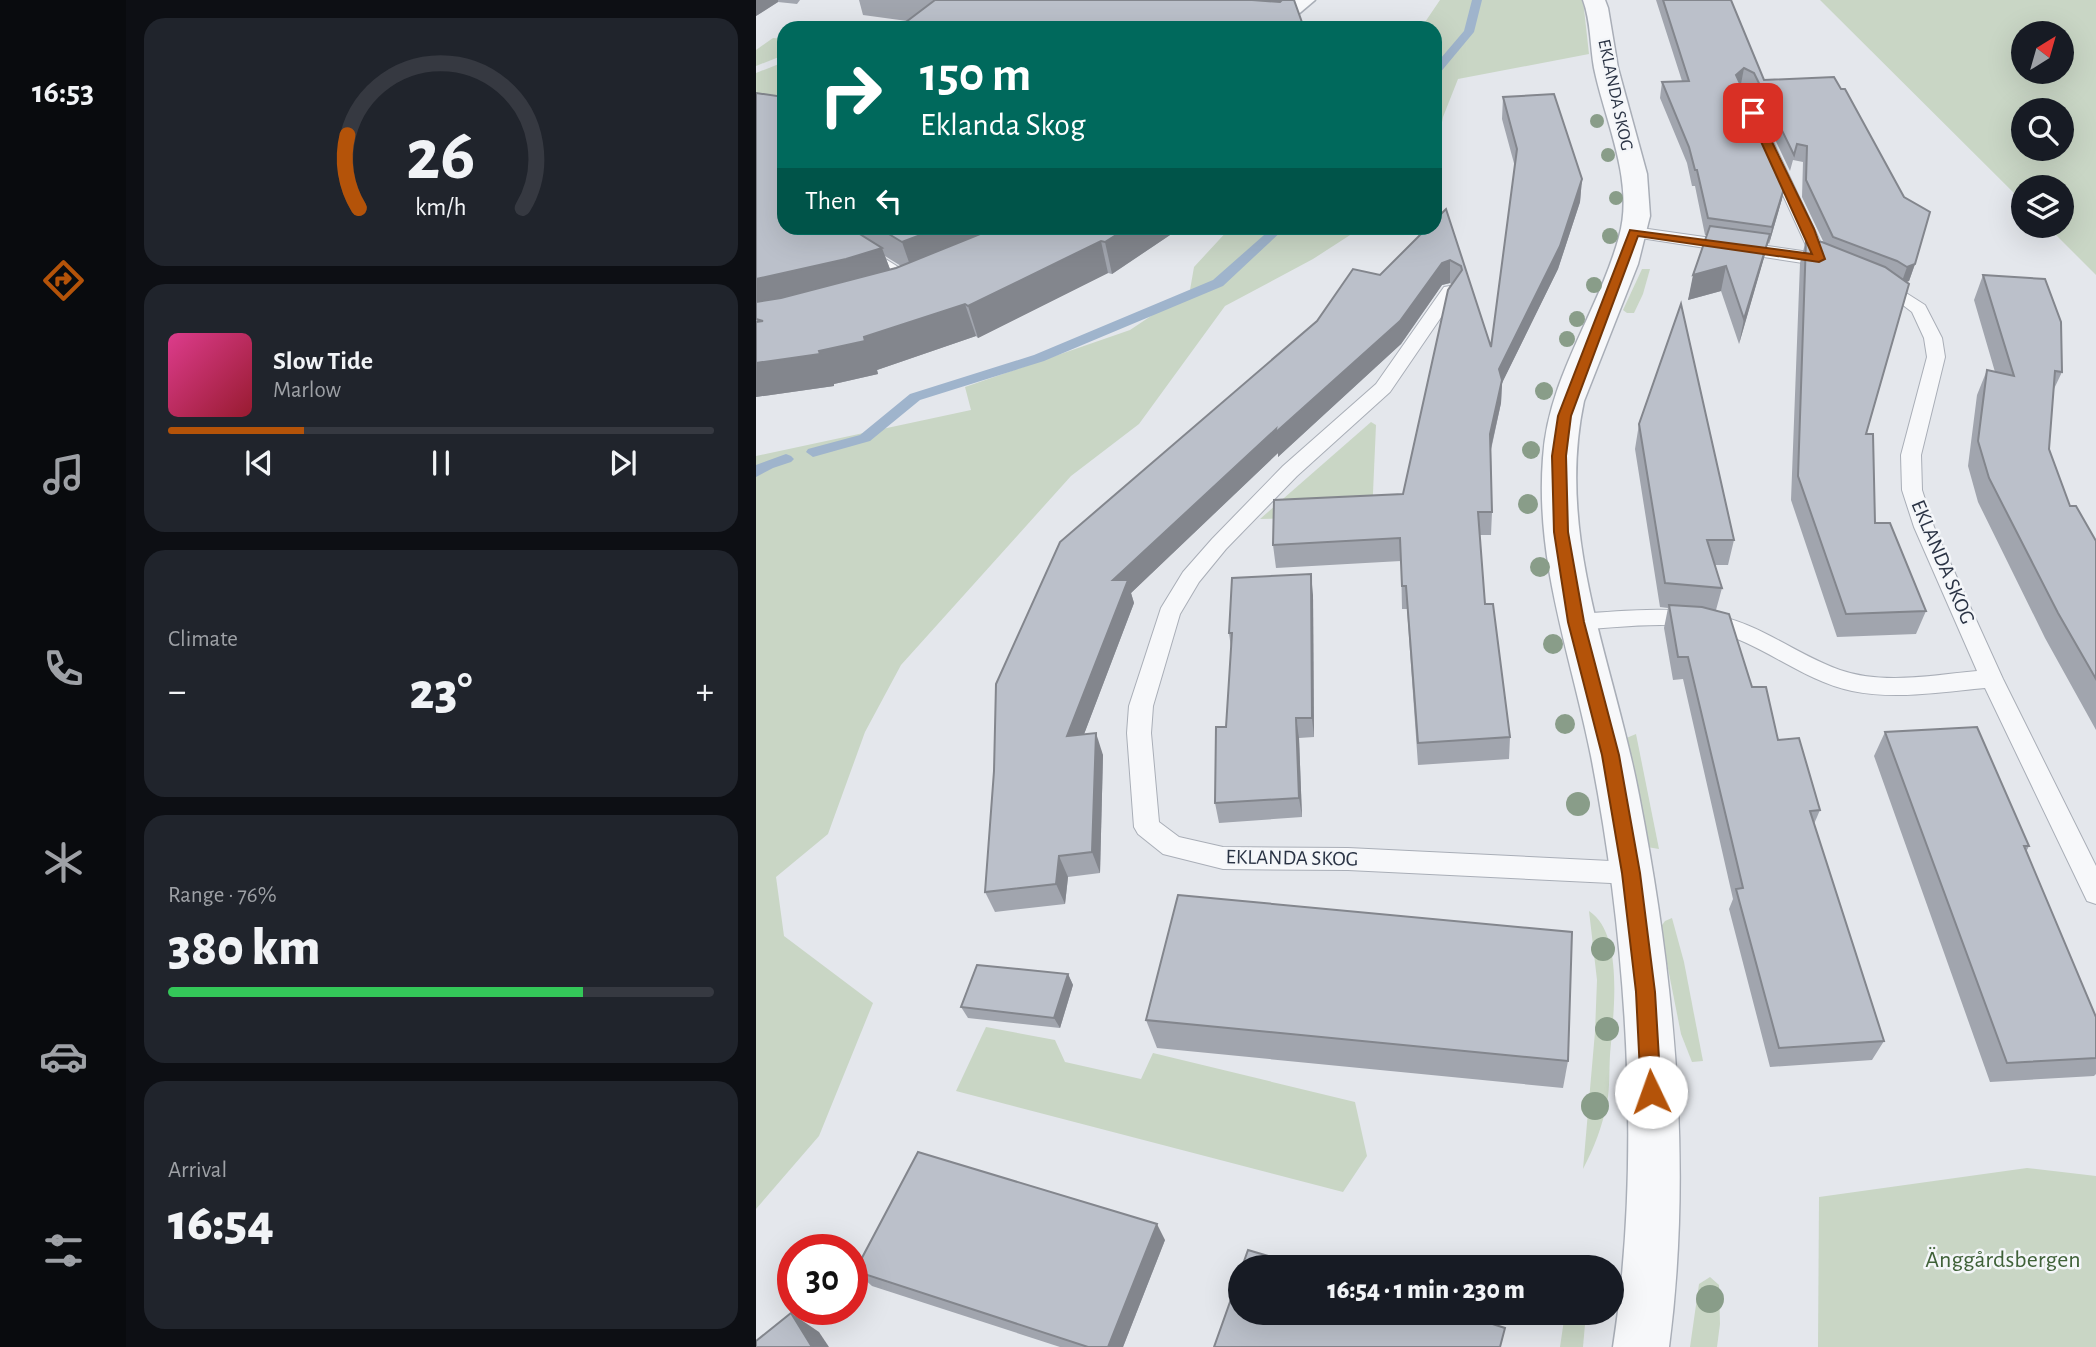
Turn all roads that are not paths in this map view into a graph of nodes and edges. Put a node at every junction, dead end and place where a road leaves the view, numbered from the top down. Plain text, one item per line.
1 (1304, 0) edge
2 (1594, 0) edge
3 (1277, 21) edge
4 (1742, 90) edge
5 (1634, 232) junction
6 (837, 235) edge
7 (1819, 259) junction
8 (948, 275) edge
9 (920, 286) junction
10 (1450, 291) edge
11 (883, 299) edge
12 (1576, 622) junction
13 (1992, 679) junction
14 (1631, 873) junction
15 (2096, 893) edge
16 (1640, 1347) edge

1 - 3 street
2 - 5 street, EKLANDA SKOG
4 - 7 lane
5 - 7 lane, EKLANDA SKOG
5 - 12 street, EKLANDA SKOG
6 - 9 lane
7 - 13 lane, EKLANDA SKOG
8 - 9 street
9 - 11 street
10 - 14 lane, EKLANDA SKOG
12 - 13 lane
12 - 14 street, EKLANDA SKOG
13 - 15 lane, EKLANDA SKOG
14 - 16 street, EKLANDA SKOG

